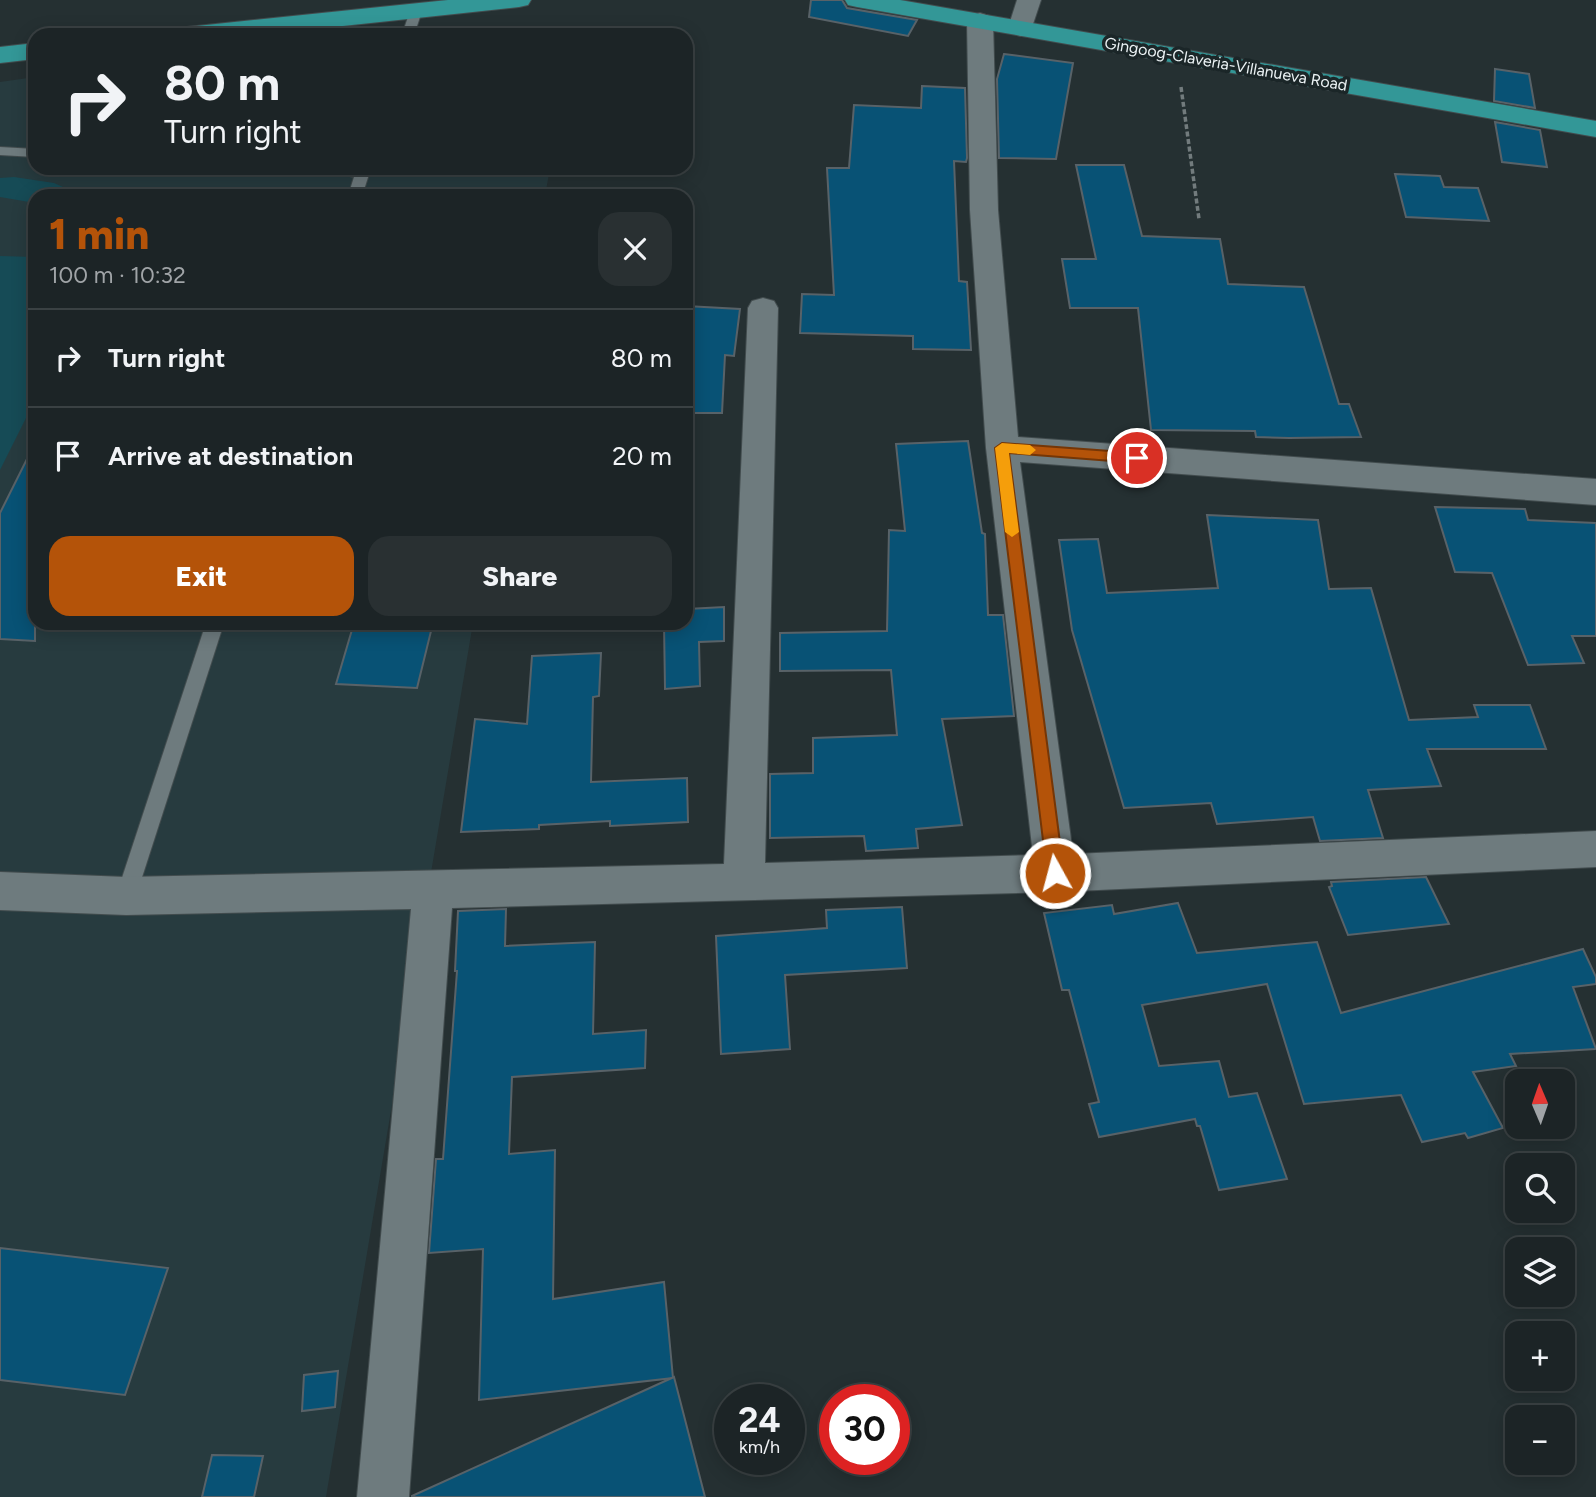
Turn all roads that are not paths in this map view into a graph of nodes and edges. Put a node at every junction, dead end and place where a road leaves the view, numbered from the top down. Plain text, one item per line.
1 (519, 0) edge
2 (857, 0) edge
3 (1029, 0) edge
4 (416, 11) junction
5 (980, 21) junction
6 (254, 28) edge
7 (410, 28) edge
8 (1021, 28) junction
9 (28, 52) edge
10 (0, 55) edge
11 (1596, 128) edge
12 (0, 151) edge
13 (28, 153) edge
14 (763, 308) dead end
15 (1002, 448) junction
16 (1596, 492) edge
17 (213, 630) edge
18 (1596, 849) edge
19 (1055, 873) junction
20 (744, 882) junction
21 (433, 888) junction
22 (0, 891) edge
23 (125, 896) junction
24 (383, 1497) edge

1 - 4 main road
2 - 5 main road, Gingoog-Claveria-Villanueva Road
3 - 8 street
4 - 6 main road
4 - 7 lane
5 - 8 main road, Gingoog-Claveria-Villanueva Road
5 - 15 street
8 - 11 main road, Gingoog-Claveria-Villanueva Road
9 - 10 main road
12 - 13 lane
14 - 20 street
15 - 16 street
15 - 19 street
17 - 23 lane
18 - 19 street
19 - 20 street
20 - 21 street
21 - 23 street
21 - 24 street
22 - 23 street

